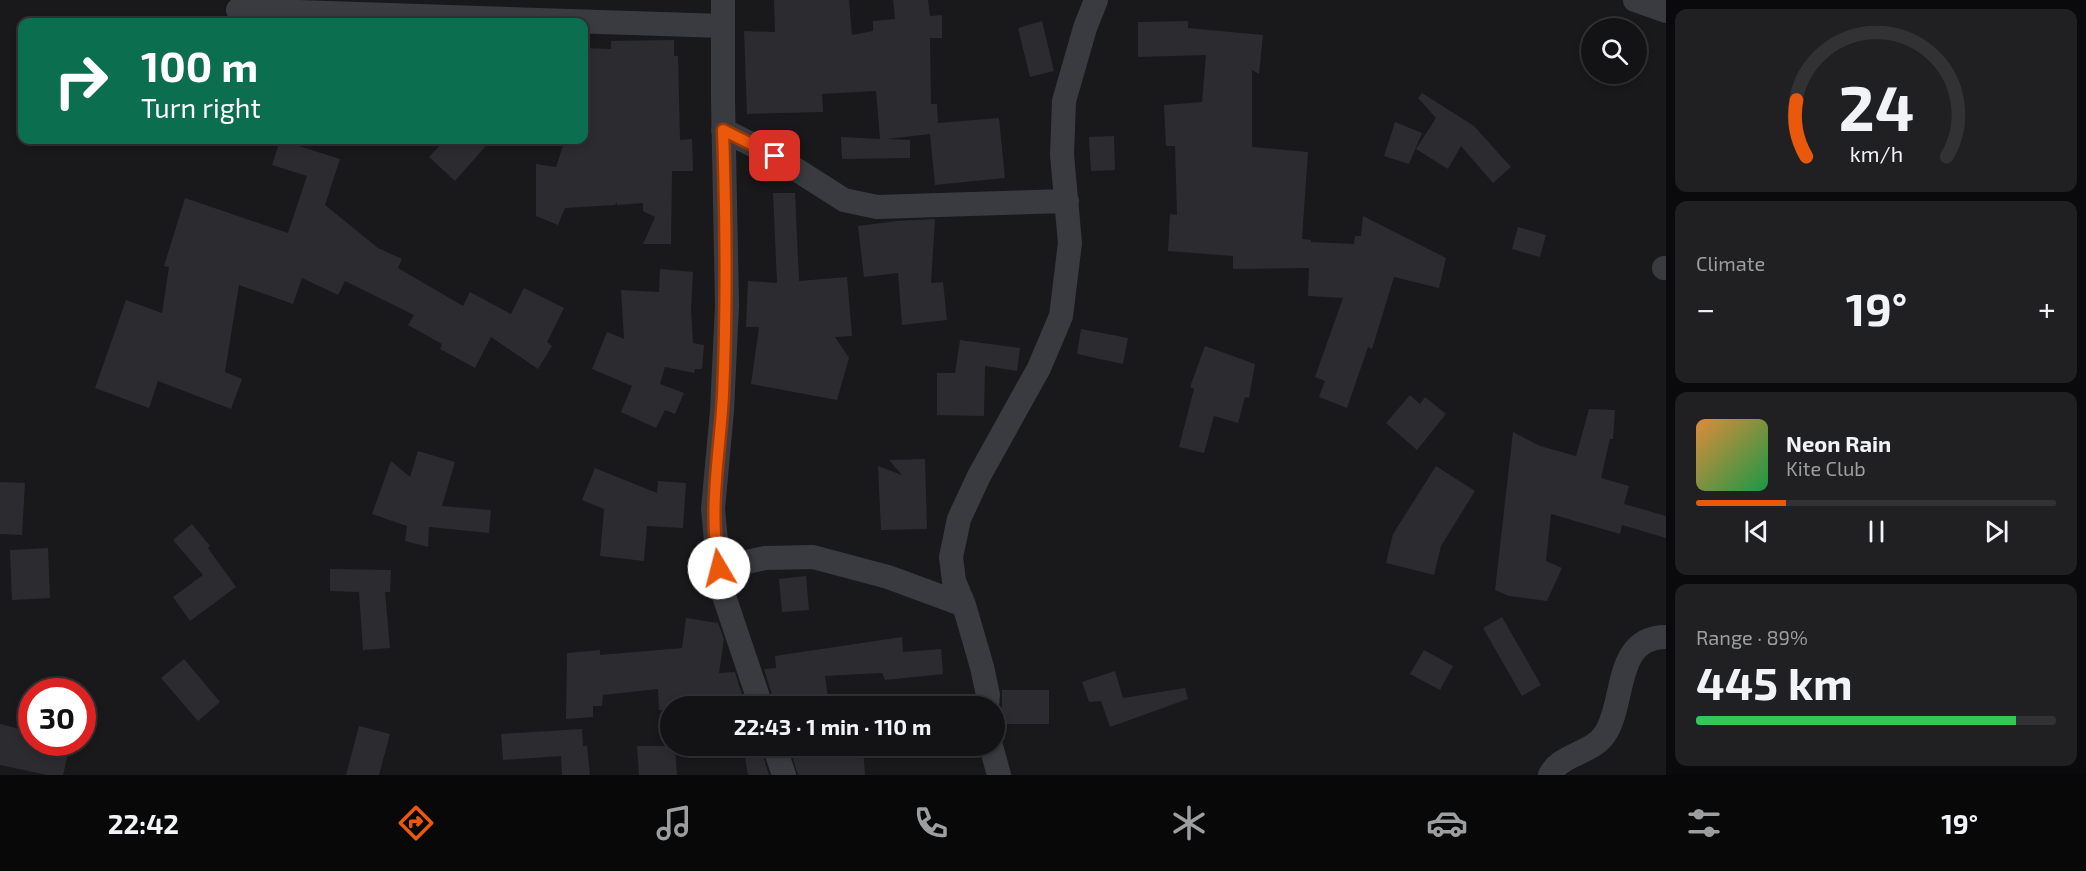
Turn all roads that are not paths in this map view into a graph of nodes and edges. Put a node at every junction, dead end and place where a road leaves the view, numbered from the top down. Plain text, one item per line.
1 (723, 0) edge
2 (1096, 0) edge
3 (1635, 0) edge
4 (238, 10) dead end
5 (1666, 11) edge
6 (480, 18) edge
7 (588, 22) edge
8 (723, 26) junction
9 (723, 130) junction
10 (1066, 201) junction
11 (719, 568) junction
12 (964, 605) junction
13 (1666, 637) edge
14 (758, 696) edge
15 (988, 696) edge
16 (777, 756) edge
17 (994, 756) edge
18 (784, 775) edge
19 (999, 775) edge
20 (1550, 775) edge

1 - 8 street
2 - 10 street
3 - 5 street
4 - 6 street
7 - 8 street
8 - 9 street
9 - 10 street
9 - 11 street
10 - 12 street
11 - 12 street
11 - 14 street
12 - 15 street
13 - 20 street
16 - 18 street
17 - 19 street

